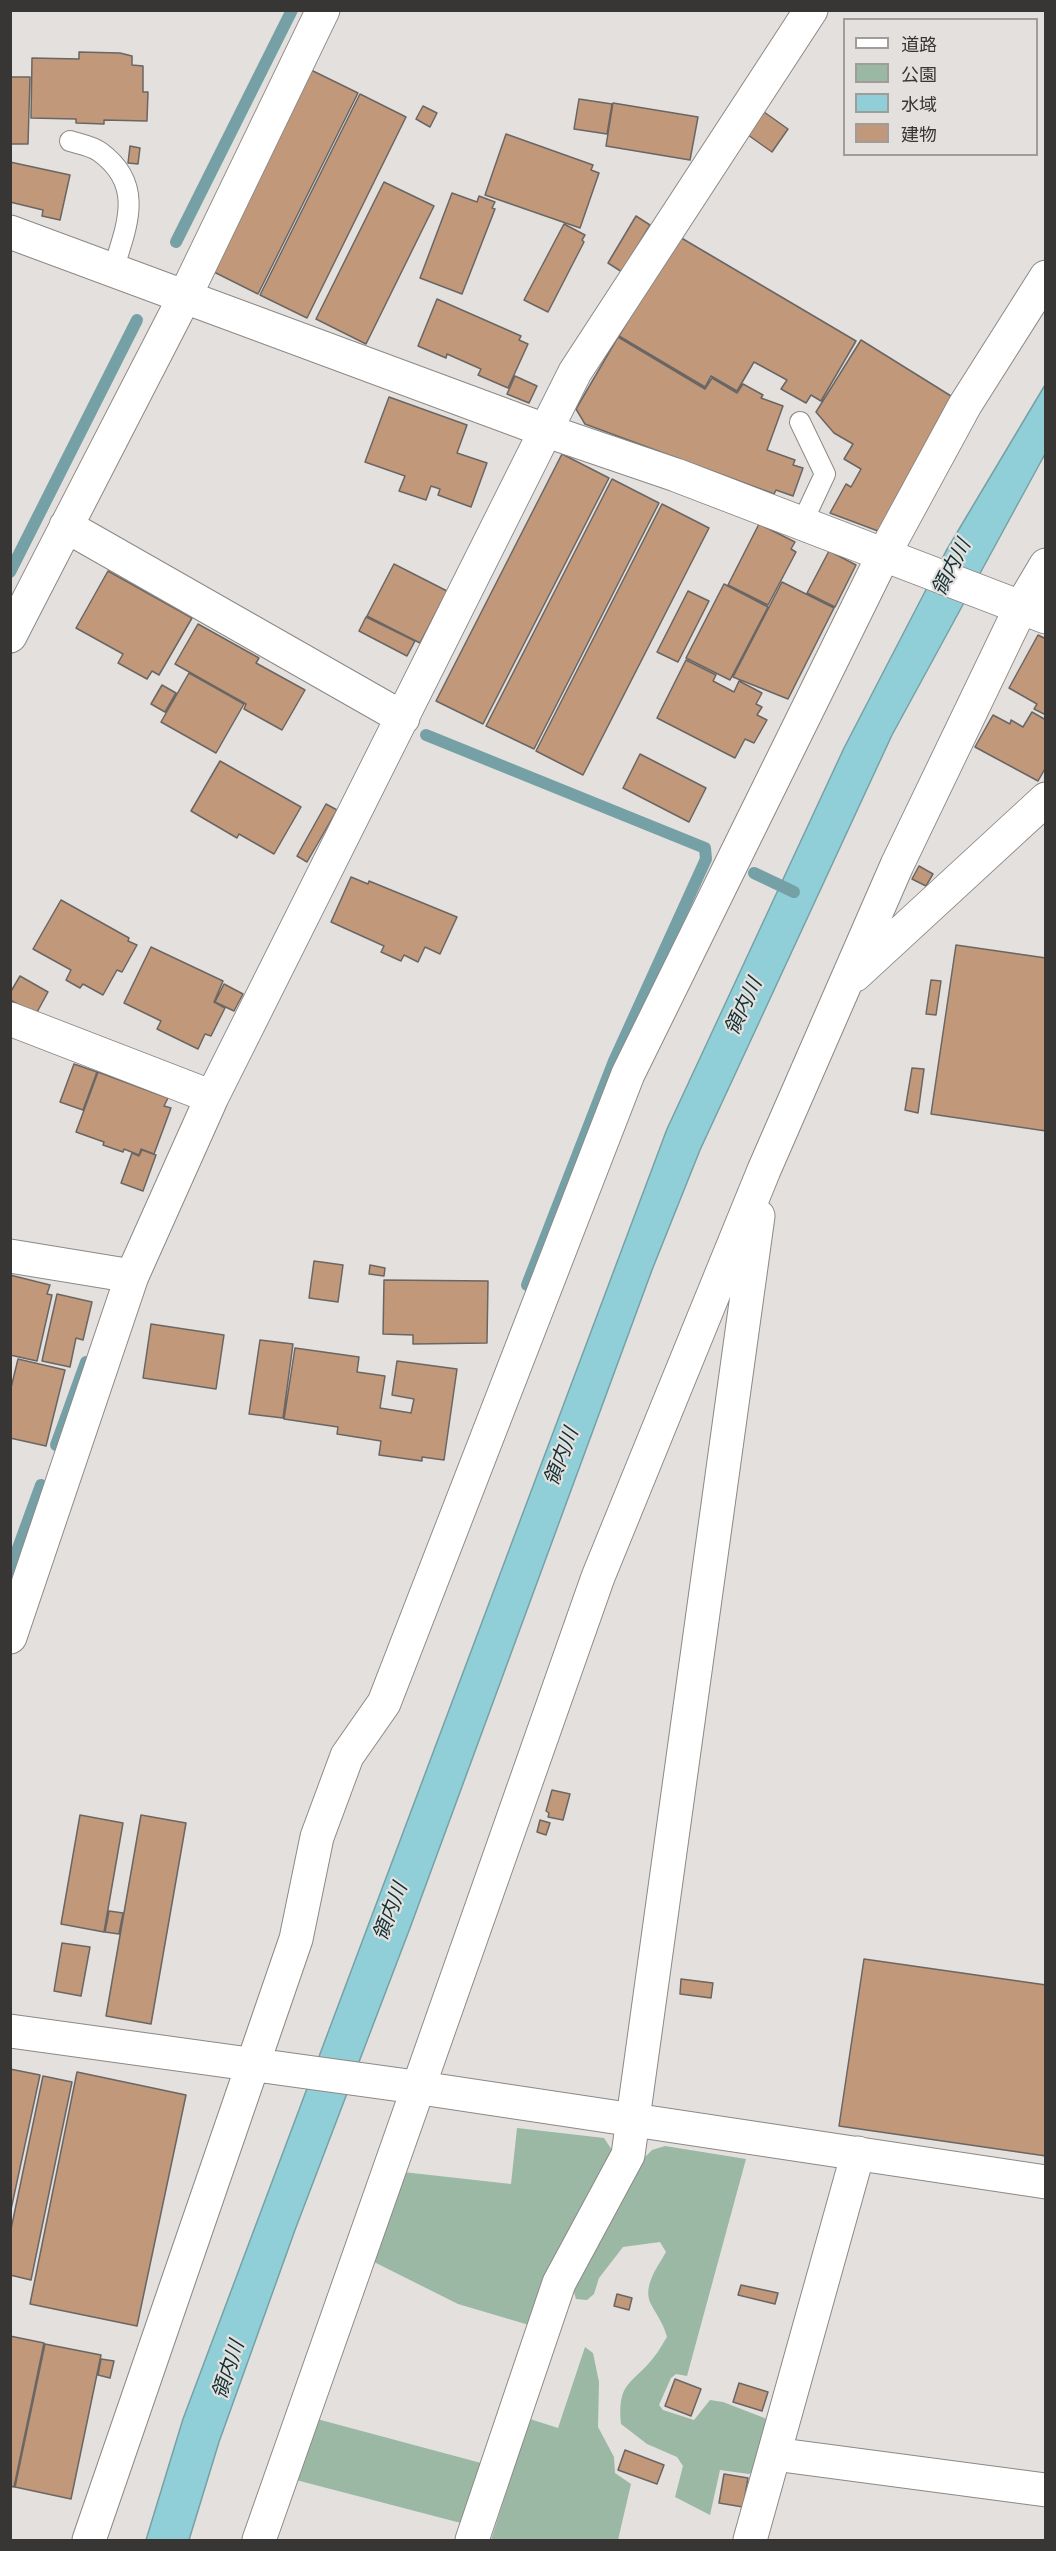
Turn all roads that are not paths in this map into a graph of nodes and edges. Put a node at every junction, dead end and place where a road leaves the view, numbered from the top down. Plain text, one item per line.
1 (323, 10) edge
2 (812, 10) edge
3 (70, 141) dead end
4 (10, 232) edge
5 (113, 270) junction
6 (1046, 277) edge
7 (184, 296) junction
8 (800, 423) dead end
9 (547, 431) junction
10 (802, 523) junction
11 (66, 526) junction
12 (899, 560) junction
13 (1046, 565) edge
14 (1021, 607) edge
15 (10, 636) edge
16 (403, 718) junction
17 (1046, 799) edge
18 (845, 984) junction
19 (10, 1019) edge
20 (212, 1097) junction
21 (764, 1170) junction
22 (10, 1256) edge
23 (132, 1276) junction
24 (10, 1636) edge
25 (10, 2031) edge
26 (257, 2064) junction
27 (410, 2086) junction
28 (633, 2119) junction
29 (858, 2153) junction
30 (1046, 2182) edge
31 (774, 2454) junction
32 (1046, 2490) edge
33 (89, 2541) edge
34 (259, 2541) edge
35 (471, 2541) edge
36 (750, 2541) edge

1 - 7 street
2 - 9 street
3 - 5 lane
4 - 5 street
5 - 7 street
6 - 12 street
7 - 9 street
7 - 11 street
8 - 10 lane
9 - 10 street
9 - 16 street
10 - 12 street
11 - 15 street
11 - 16 street
12 - 14 street
12 - 26 street
13 - 14 street
14 - 18 street
16 - 20 street
17 - 18 street
18 - 21 street
19 - 20 street
20 - 23 street
21 - 27 street
21 - 28 street
22 - 23 street
23 - 24 street
25 - 26 street
26 - 27 street
26 - 33 street
27 - 28 street
27 - 34 street
28 - 29 street
28 - 35 street
29 - 30 street
29 - 31 street
31 - 32 street
31 - 36 street

